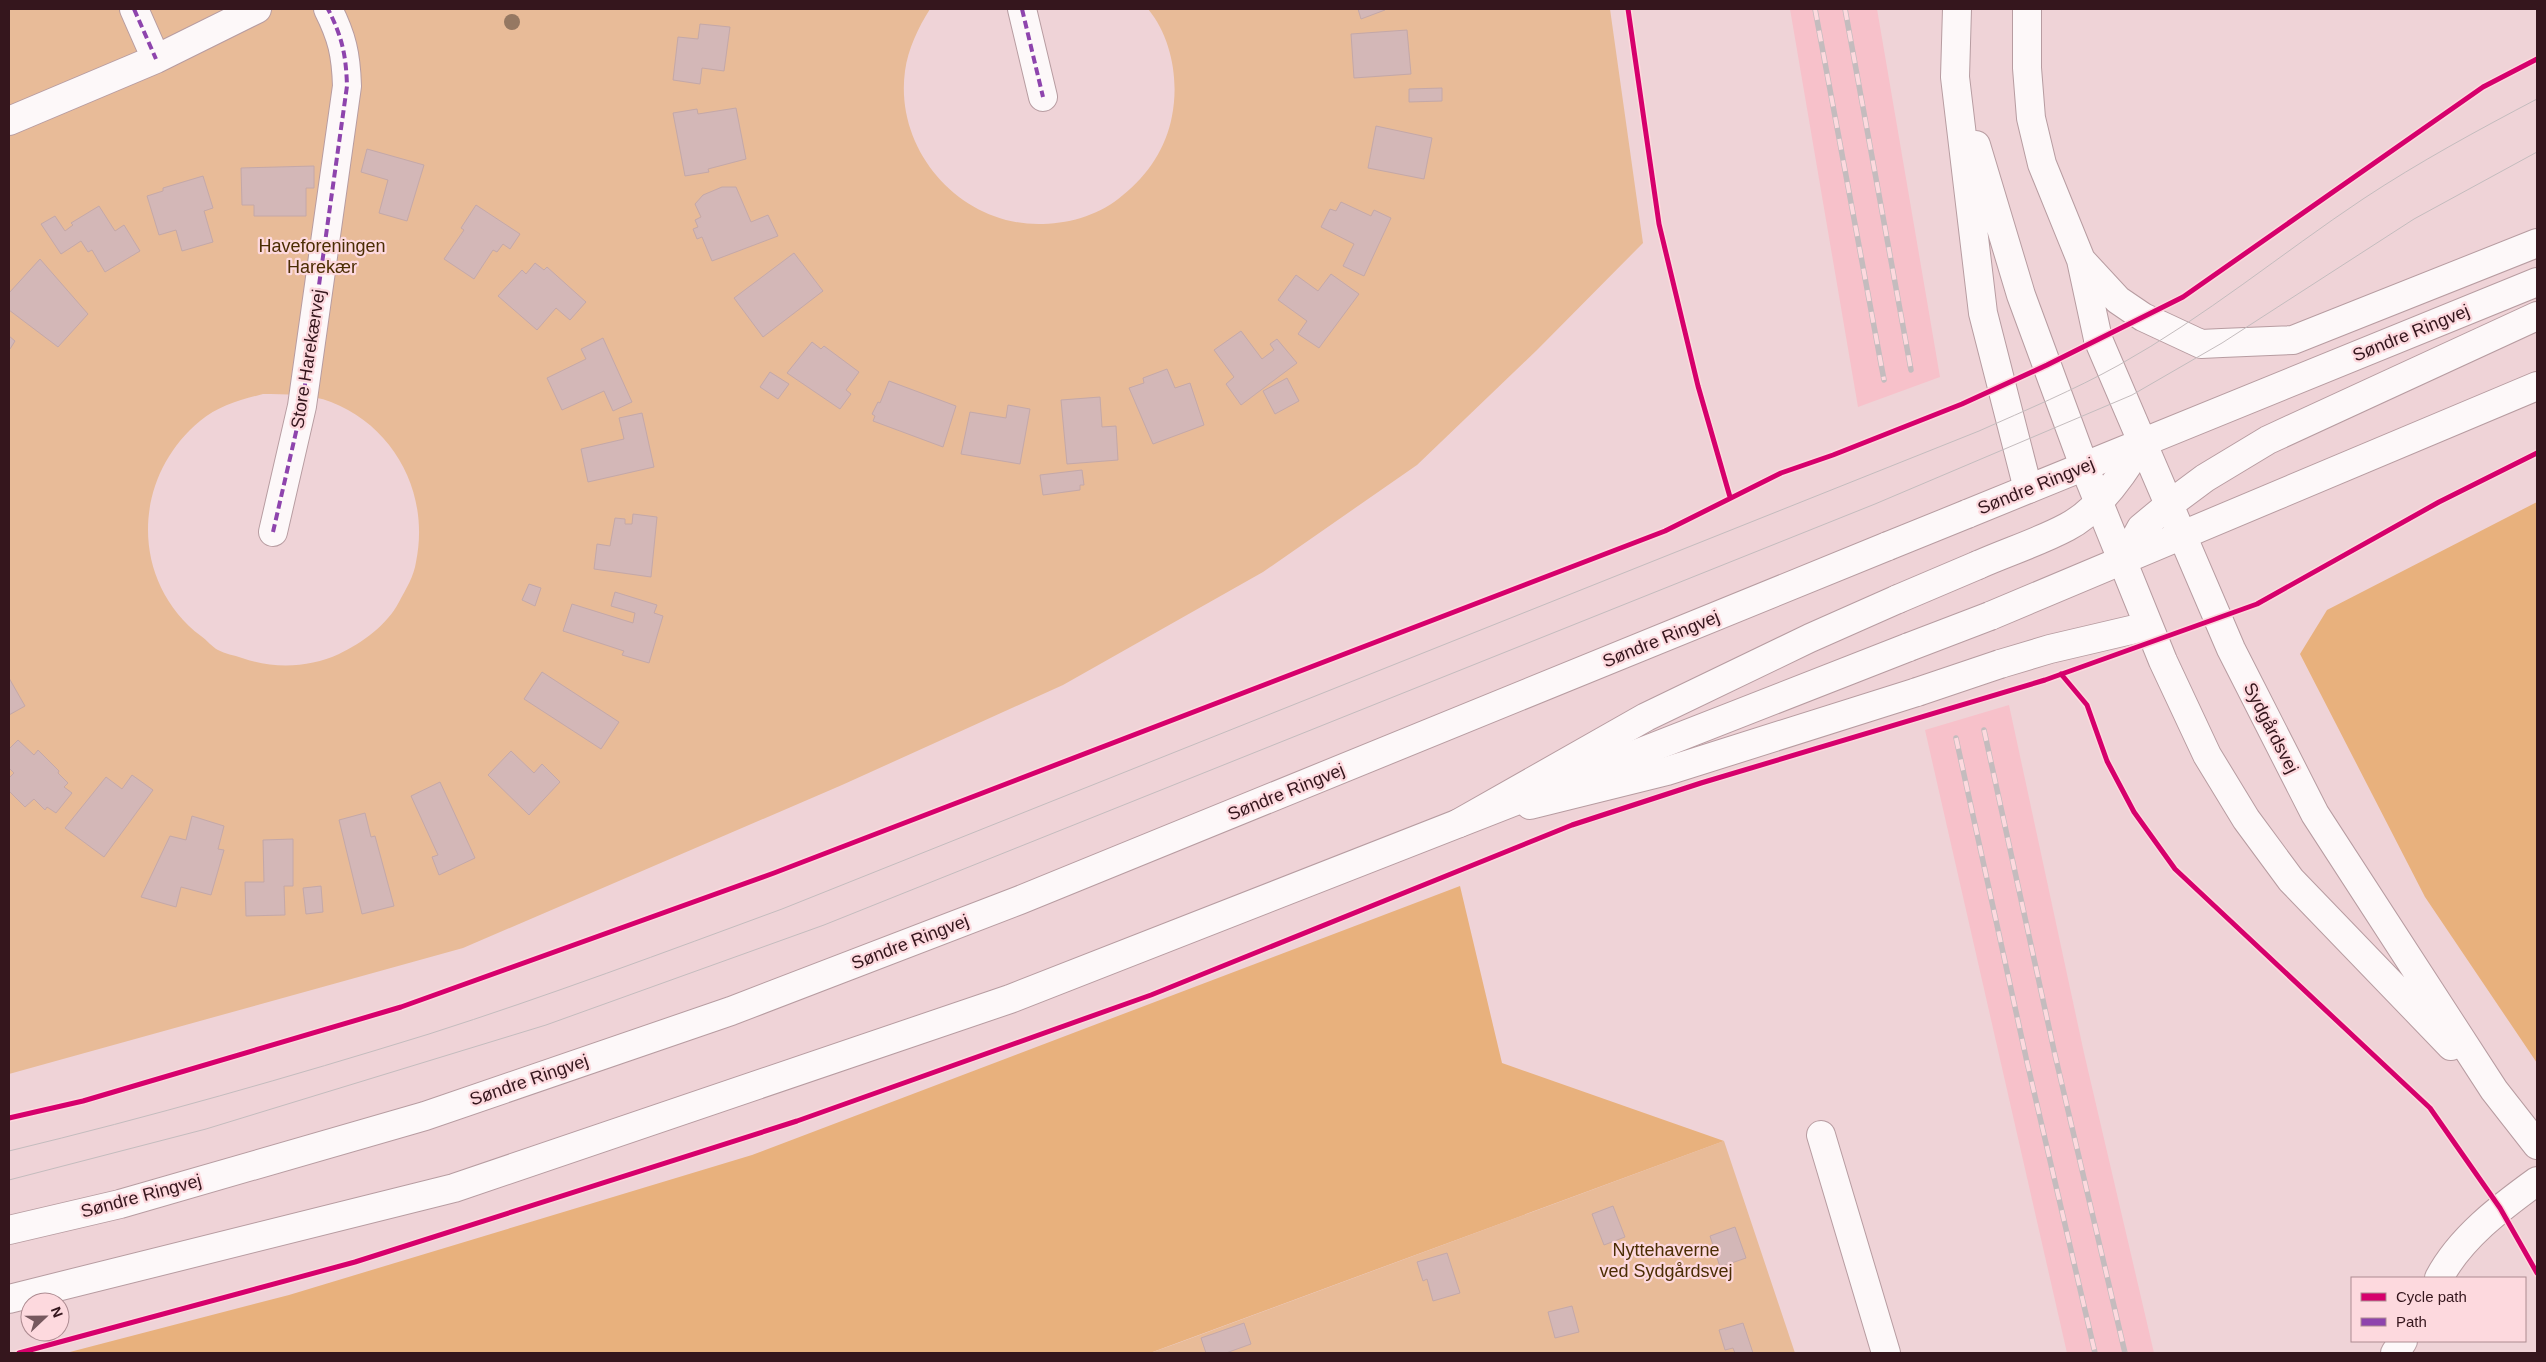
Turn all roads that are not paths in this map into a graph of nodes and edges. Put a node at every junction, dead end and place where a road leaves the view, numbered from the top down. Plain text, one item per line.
1 (134, 9) edge
2 (257, 9) edge
3 (328, 9) edge
4 (1022, 9) edge
5 (1957, 9) edge
6 (2027, 9) edge
7 (156, 59) junction
8 (1955, 77) junction
9 (1043, 97) dead end
10 (9, 121) edge
11 (2537, 243) edge
12 (2081, 260) junction
13 (2537, 282) edge
14 (2537, 316) edge
15 (2537, 386) edge
16 (2143, 442) junction
17 (2084, 466) junction
18 (2028, 489) junction
19 (2097, 503) junction
20 (2170, 504) junction
21 (273, 532) dead end
22 (2183, 536) junction
23 (2122, 562) junction
24 (2148, 626) junction
25 (1459, 823) junction
26 (2494, 1090) junction
27 (1821, 1135) dead end
28 (2537, 1145) edge
29 (2537, 1181) edge
30 (9, 1230) edge
31 (2440, 1277) edge
32 (9, 1299) edge
33 (2402, 1342) edge
34 (1886, 1353) edge
35 (2395, 1353) edge

1 - 7 main road
2 - 7 main road
3 - 21 main road, Store Harekærvej
4 - 9 main road
5 - 8 main road
6 - 12 main road
7 - 10 main road
8 - 17 main road, Sydgårdsvej
8 - 18 main road
11 - 12 main road
12 - 16 main road, Sydgårdsvej
13 - 16 main road, Søndre Ringvej
14 - 20 main road
15 - 22 main road
16 - 17 main road, Søndre Ringvej
16 - 19 main road
16 - 20 main road, Sydgårdsvej
17 - 18 main road, Søndre Ringvej
17 - 19 main road, Sydgårdsvej
18 - 30 main road, Søndre Ringvej, bridge
19 - 23 main road, Sydgårdsvej
19 - 25 main road, bridge
20 - 22 main road, Sydgårdsvej
20 - 23 main road
22 - 23 main road
22 - 26 main road, Sydgårdsvej
23 - 24 main road, Sydgårdsvej
23 - 25 main road, bridge
24 - 25 main road, bridge
24 - 26 main road, Sydgårdsvej
25 - 32 main road
26 - 28 main road, Sydgårdsvej
27 - 34 main road
29 - 31 main road
33 - 35 main road

